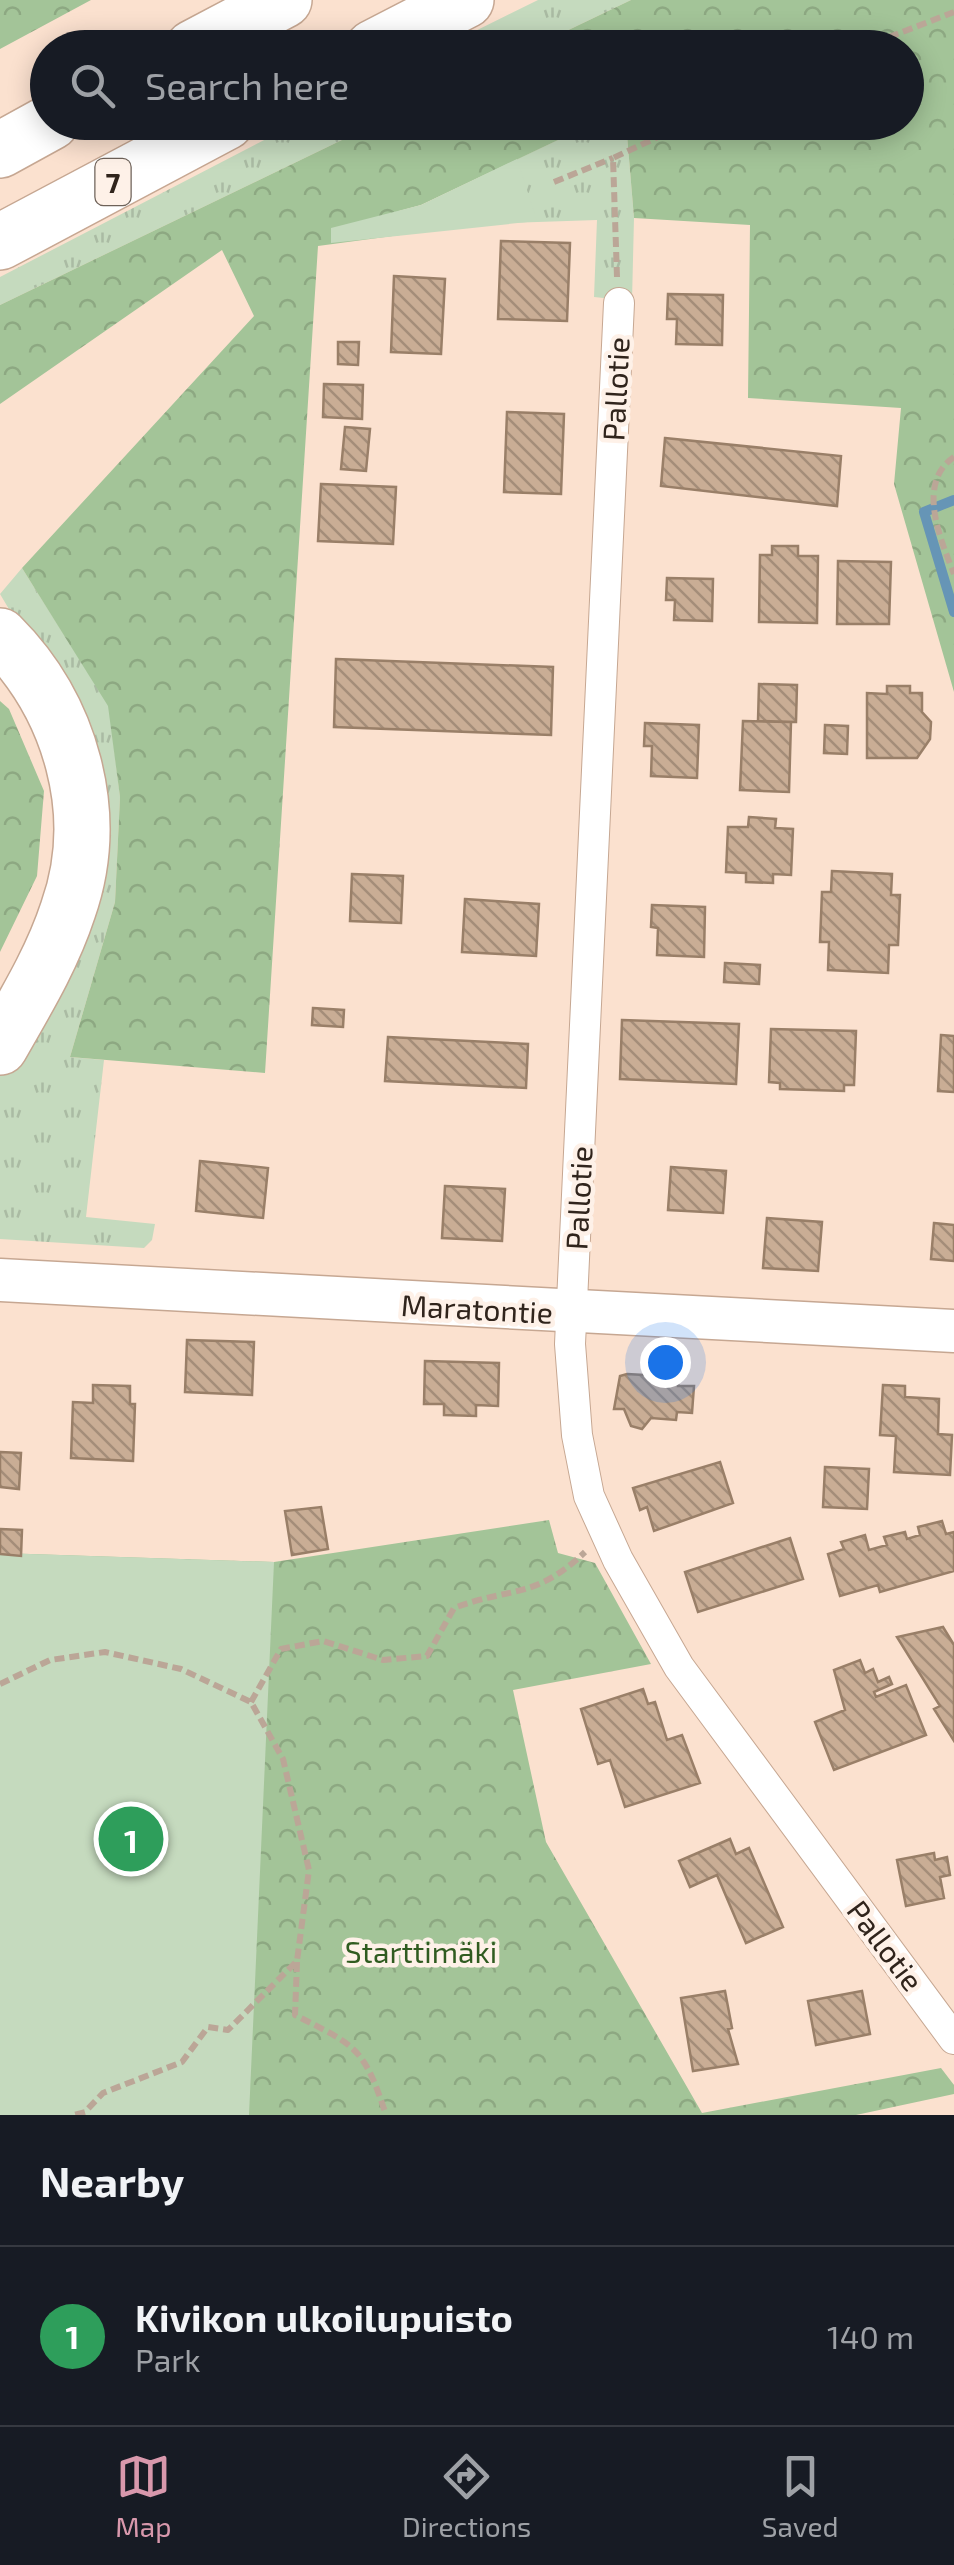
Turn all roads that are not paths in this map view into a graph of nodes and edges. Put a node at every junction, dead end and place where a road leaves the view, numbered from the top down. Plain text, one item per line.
1 (284, 0) edge
2 (466, 0) edge
3 (227, 30) edge
4 (408, 30) edge
5 (30, 134) edge
6 (192, 140) edge
7 (0, 150) edge
8 (0, 242) edge
9 (618, 304) road end
10 (0, 636) edge
11 (0, 1047) edge
12 (0, 1280) edge
13 (572, 1313) junction
14 (954, 1331) edge
15 (954, 2039) edge

1 - 3 highway
2 - 4 highway
5 - 7 highway
6 - 8 highway, 7
9 - 13 street, Pallotie
10 - 11 highway
12 - 13 main road, Maratontie
13 - 14 main road, Maratontie
13 - 15 street, Pallotie

